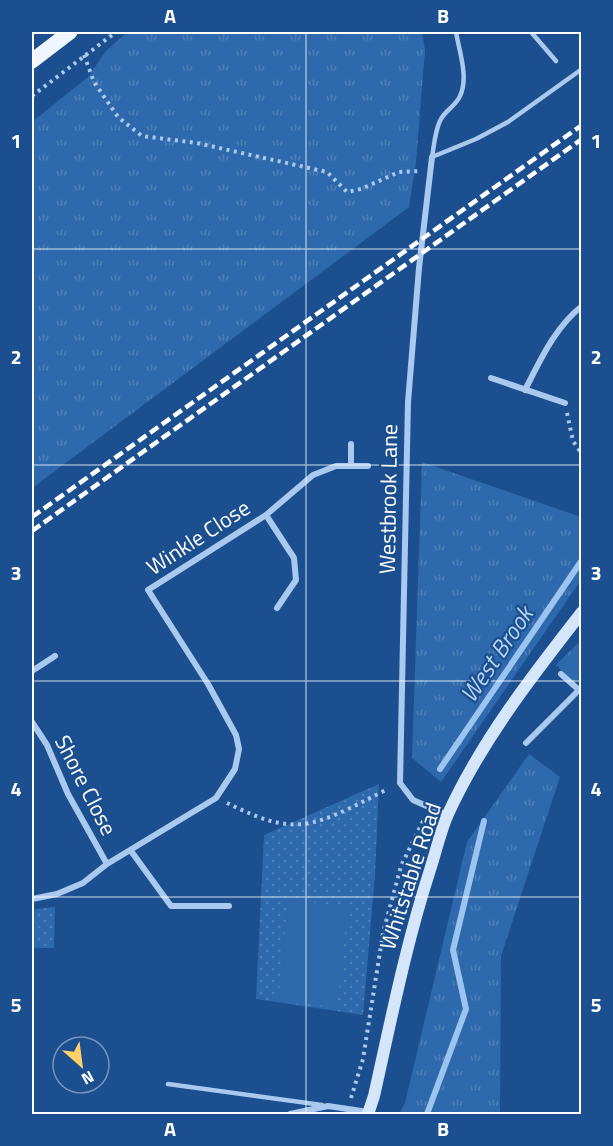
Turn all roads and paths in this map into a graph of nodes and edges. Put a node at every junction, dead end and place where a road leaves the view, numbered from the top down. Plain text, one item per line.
1 (70, 32) edge
2 (116, 32) edge
3 (456, 32) edge
4 (531, 32) edge
5 (84, 55) junction
6 (556, 61) dead end
7 (32, 62) edge
8 (582, 69) edge
9 (32, 96) edge
10 (432, 157) junction
11 (429, 170) junction
12 (582, 306) edge
13 (491, 378) dead end
14 (525, 390) junction
15 (565, 403) joint
16 (351, 444) dead end
17 (582, 454) edge
18 (351, 466) junction
19 (368, 466) dead end
20 (266, 514) junction
21 (277, 608) dead end
22 (582, 612) edge
23 (55, 656) dead end
24 (32, 671) edge
25 (561, 674) dead end
26 (580, 688) edge
27 (32, 722) edge
28 (526, 743) dead end
29 (400, 783) junction
30 (216, 798) junction
31 (430, 808) junction
32 (448, 815) junction
33 (131, 850) junction
34 (107, 864) junction
35 (32, 899) edge
36 (229, 906) dead end
37 (168, 1084) dead end
38 (328, 1106) junction
39 (348, 1108) junction
40 (368, 1113) edge
41 (290, 1114) edge

1 - 7 main road
2 - 5 path
3 - 10 lane
4 - 6 lane
5 - 9 path
5 - 11 path
8 - 10 lane
10 - 11 street, Westbrook Lane
11 - 29 street, Westbrook Lane
12 - 14 street
13 - 14 street
14 - 15 street
15 - 17 path
16 - 18 street
18 - 19 street, Winkle Close
18 - 20 street, Winkle Close
20 - 21 street, Winkle Close
20 - 30 street, Winkle Close
22 - 32 main road, Whitstable Road
23 - 24 street
25 - 26 street
26 - 28 street
27 - 34 street, Shore Close
29 - 30 path
29 - 31 street
30 - 33 street
31 - 32 street
31 - 39 path
32 - 40 main road, Whitstable Road
33 - 34 street
33 - 36 street
34 - 35 street
37 - 38 lane
38 - 39 street
38 - 41 street
39 - 40 street

